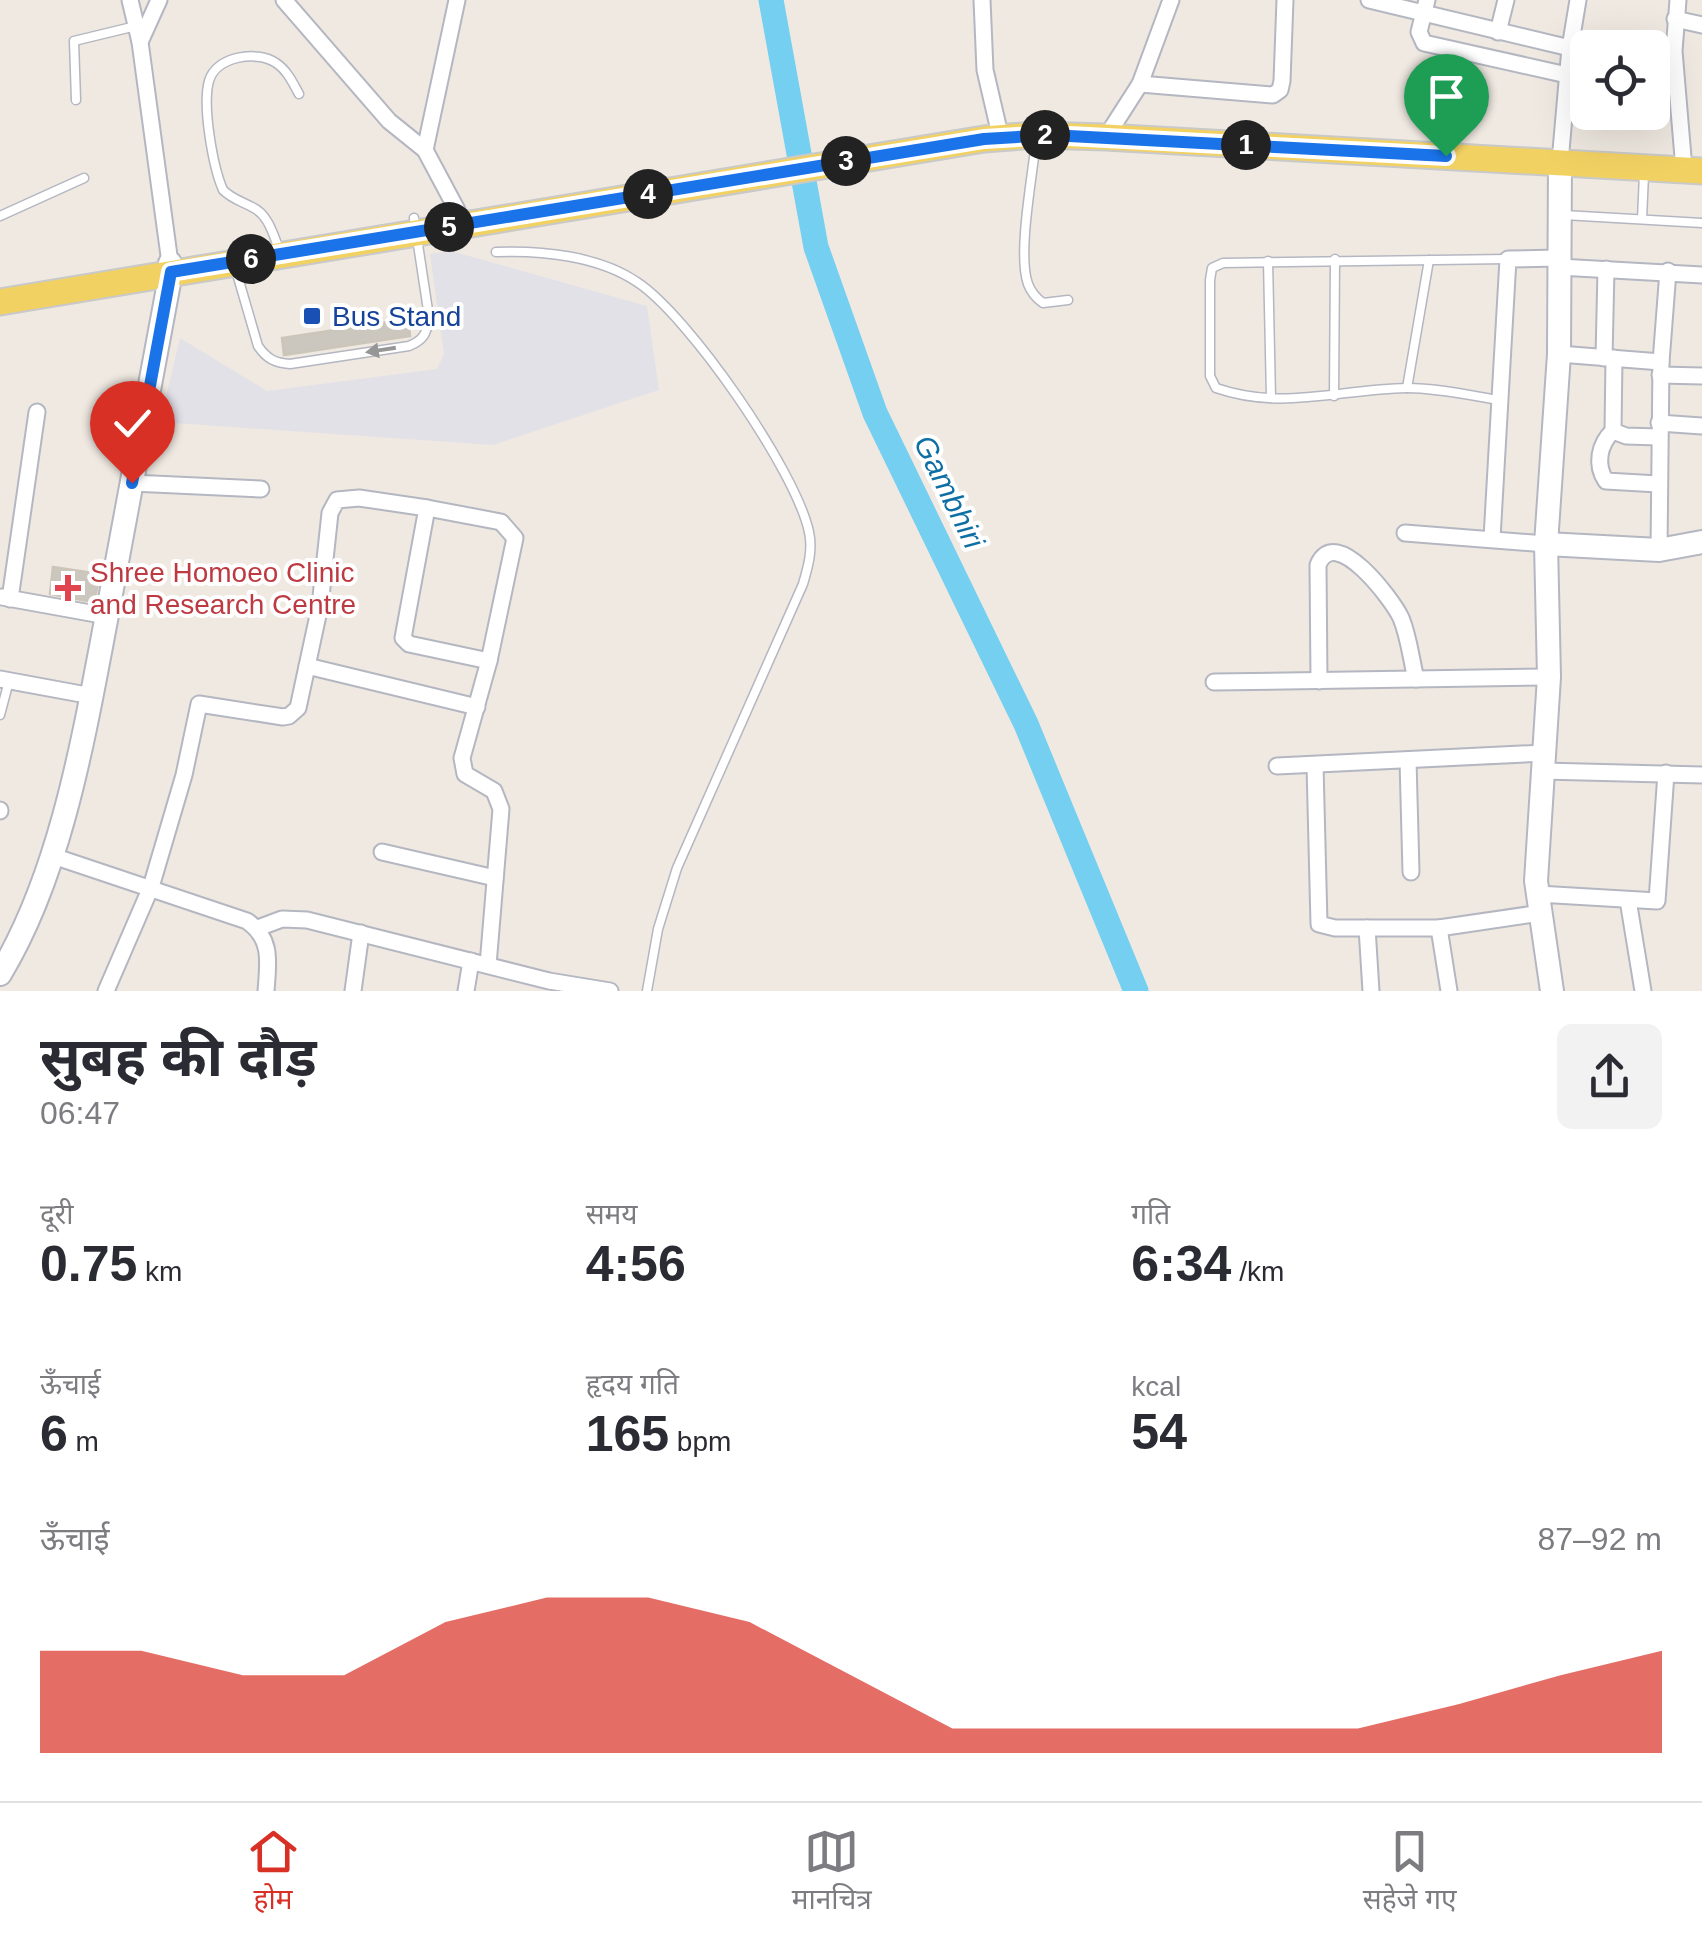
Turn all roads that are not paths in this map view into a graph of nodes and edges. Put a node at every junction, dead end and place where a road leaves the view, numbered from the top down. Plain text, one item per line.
1 (130, 0) edge
2 (160, 0) edge
3 (284, 0) edge
4 (457, 0) edge
5 (982, 0) edge
6 (1171, 0) edge
7 (1284, 0) edge
8 (1369, 0) edge
9 (1506, 0) edge
10 (1578, 0) edge
11 (1659, 0) edge
12 (1425, 6) edge
13 (1677, 8) edge
14 (1702, 26) edge
15 (1573, 30) edge
16 (1498, 32) junction
17 (138, 34) junction
18 (1570, 48) joint
19 (1567, 76) junction
20 (1140, 84) junction
21 (300, 94) dead end
22 (76, 100) dead end
23 (998, 126) junction
24 (1043, 135) junction
25 (1106, 137) junction
26 (426, 150) junction
27 (1560, 162) junction
28 (1644, 167) junction
29 (1693, 170) edge
30 (84, 178) dead end
31 (457, 210) junction
32 (490, 213) junction
33 (1560, 215) junction
34 (0, 216) edge
35 (1642, 219) junction
36 (1702, 223) edge
37 (415, 225) junction
38 (279, 249) junction
39 (496, 252) dead end
40 (232, 257) junction
41 (1335, 259) junction
42 (1508, 259) junction
43 (1429, 260) junction
44 (1268, 261) junction
45 (1559, 262) junction
46 (170, 268) junction
47 (1606, 269) junction
48 (1668, 271) junction
49 (1702, 275) edge
50 (0, 291) edge
51 (1068, 300) dead end
52 (0, 302) edge
53 (1559, 354) junction
54 (1609, 358) junction
55 (1660, 368) junction
56 (1702, 376) edge
57 (1407, 388) junction
58 (1334, 396) junction
59 (1271, 398) junction
60 (1498, 400) junction
61 (37, 412) dead end
62 (1702, 426) edge
63 (1658, 430) junction
64 (1613, 432) junction
65 (132, 483) junction
66 (1658, 484) junction
67 (261, 489) dead end
68 (426, 508) junction
69 (1405, 533) dead end
70 (1492, 538) junction
71 (1702, 542) edge
72 (1546, 544) junction
73 (1667, 549) junction
74 (1702, 562) edge
75 (5, 598) edge
76 (106, 616) junction
77 (489, 661) junction
78 (307, 666) junction
79 (1549, 678) junction
80 (5, 680) edge
81 (1416, 680) junction
82 (1319, 681) junction
83 (1214, 682) dead end
84 (92, 696) junction
85 (477, 707) junction
86 (0, 715) edge
87 (1408, 760) junction
88 (1543, 762) junction
89 (1315, 765) junction
90 (1277, 766) dead end
91 (1666, 773) junction
92 (1702, 774) edge
93 (382, 852) dead end
94 (52, 856) junction
95 (1411, 872) dead end
96 (494, 878) junction
97 (151, 887) junction
98 (1628, 900) junction
99 (1539, 904) junction
100 (258, 928) junction
101 (1366, 928) junction
102 (1440, 928) junction
103 (361, 932) junction
104 (471, 961) junction
105 (488, 965) junction
106 (0, 974) edge
107 (548, 986) edge
108 (106, 991) edge
109 (266, 991) edge
110 (353, 991) edge
111 (466, 991) edge
112 (610, 991) edge
113 (647, 991) edge
114 (1371, 991) edge
115 (1449, 991) edge
116 (1552, 991) edge
117 (1644, 991) edge

1 - 17 street
2 - 17 street
3 - 26 street
4 - 26 street
5 - 23 street
6 - 20 street
7 - 20 street
8 - 12 street
9 - 16 street
10 - 15 street
11 - 13 street
12 - 16 street
12 - 19 street
13 - 14 street
13 - 29 street
16 - 18 street
17 - 22 lane
17 - 46 street
18 - 19 street
19 - 27 street
20 - 25 street
21 - 38 lane
23 - 24 main road
23 - 32 main road
24 - 25 main road
24 - 32 main road
24 - 51 lane
25 - 27 main road
26 - 31 street
27 - 28 main road
27 - 33 street
28 - 29 main road
28 - 35 lane
30 - 34 lane
31 - 32 main road
31 - 37 main road
32 - 37 main road
33 - 35 lane
33 - 45 street
35 - 36 lane
37 - 38 main road
37 -> 40 lane
38 - 40 main road
39 - 113 lane
40 - 46 main road
41 - 43 lane
41 - 44 lane
41 - 58 lane
42 - 43 lane
42 - 45 street
42 - 60 street
43 - 57 lane
44 - 59 lane
44 - 59 lane
45 - 47 street
45 - 53 street
46 - 50 main road
46 - 52 main road
46 - 65 street
47 - 48 street
47 - 54 street
48 - 49 street
48 - 55 street
53 - 54 street
53 - 72 street
54 - 55 street
54 - 64 street
55 - 56 street
55 - 63 street
57 - 58 lane
57 - 60 lane
58 - 59 lane
60 - 70 street
61 - 75 street
62 - 63 street
63 - 64 street
63 - 66 street
64 - 66 street
65 - 67 street
65 - 76 street
66 - 73 street
68 - 77 street
68 - 77 street
68 - 78 street
69 - 70 street
70 - 72 street
71 - 73 street
72 - 73 street
72 - 79 street
73 - 74 street
75 - 76 street
76 - 84 street
77 - 85 street
78 - 85 street
78 - 97 street
79 - 81 street
79 - 88 street
80 - 84 street
80 - 86 lane
81 - 82 street
81 - 82 street
82 - 83 street
84 - 94 street
85 - 96 street
87 - 88 street
87 - 89 street
87 - 95 street
88 - 91 street
88 - 99 street
89 - 90 street
89 - 101 street
91 - 92 street
91 - 98 street
93 - 96 street
94 - 97 street
94 - 106 street
96 - 105 street
97 - 100 street
97 - 108 street
98 - 99 street
98 - 117 street
99 - 102 street
99 - 116 street
100 - 103 street
100 - 109 street
101 - 102 street
101 - 114 street
102 - 115 street
103 - 104 street
103 - 110 street
104 - 105 street
104 - 111 street
105 - 107 street
107 - 112 street

